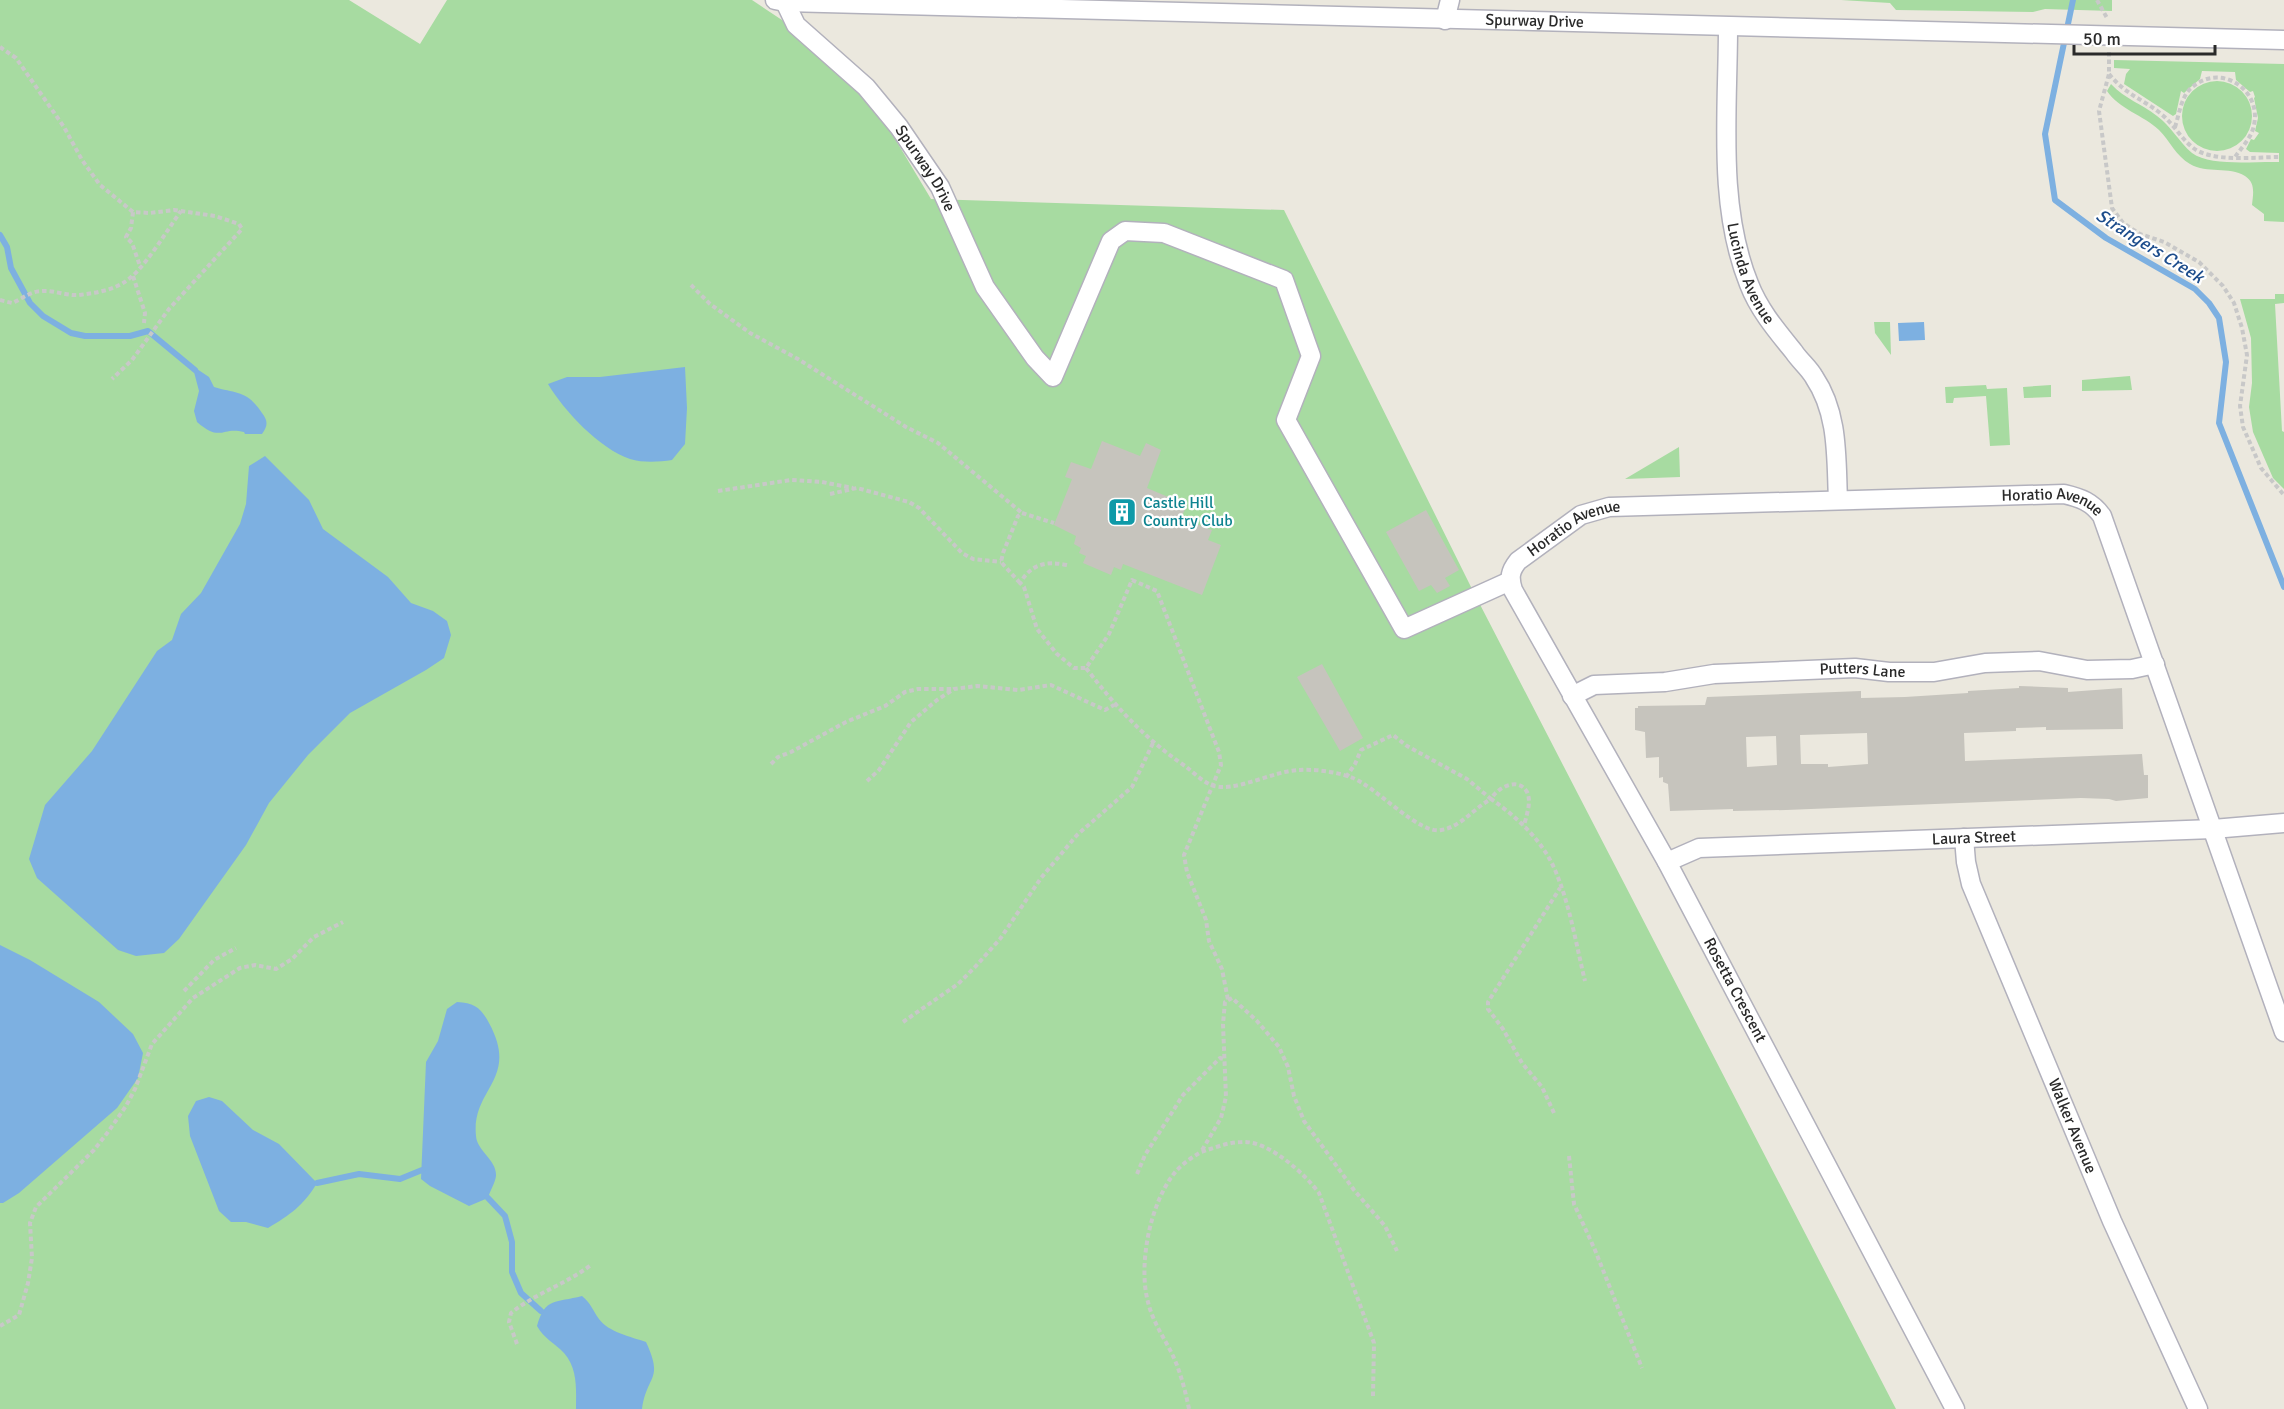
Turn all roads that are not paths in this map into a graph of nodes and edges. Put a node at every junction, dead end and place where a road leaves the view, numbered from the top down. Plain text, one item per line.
1 (1450, 0) edge
2 (780, 1) edge
3 (1445, 20) junction
4 (1728, 27) junction
5 (2284, 40) edge
6 (1838, 500) junction
7 (1510, 578) junction
8 (2155, 664) junction
9 (1572, 696) junction
10 (2284, 823) edge
11 (2213, 829) junction
12 (1964, 838) junction
13 (1667, 862) junction
14 (2284, 1032) edge
15 (1955, 1409) edge
16 (2198, 1409) edge

1 - 3 street
2 - 3 street, Spurway Drive
2 - 7 street, Spurway Drive
3 - 4 street, Spurway Drive
4 - 5 street, Spurway Drive
4 - 6 street, Lucinda Avenue
6 - 7 street, Horatio Avenue
6 - 8 street, Horatio Avenue
7 - 9 street, Rosetta Crescent
8 - 9 street, Putters Lane
8 - 11 street, Horatio Avenue
9 - 13 street, Rosetta Crescent
10 - 11 street, Laura Street
11 - 12 street, Laura Street
11 - 14 street, Horatio Avenue
12 - 13 street, Laura Street
12 - 16 street, Walker Avenue
13 - 15 street, Rosetta Crescent

